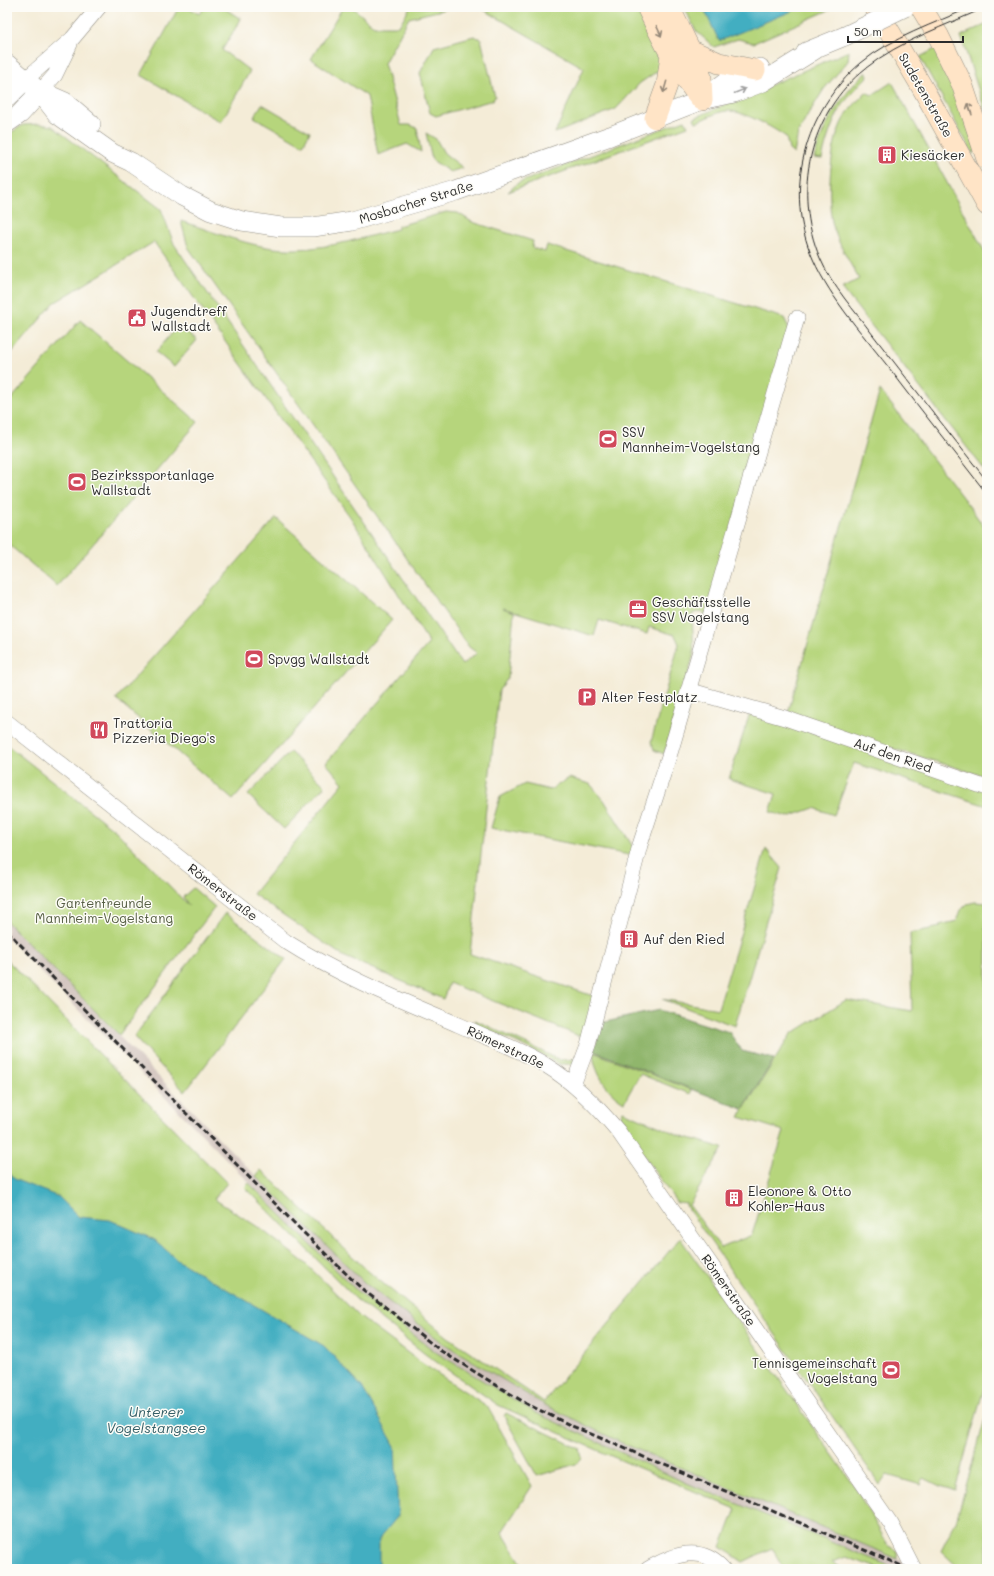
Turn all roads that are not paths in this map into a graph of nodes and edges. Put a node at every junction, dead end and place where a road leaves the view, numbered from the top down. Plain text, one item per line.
1 (99, 7) edge
2 (648, 7) edge
3 (669, 7) edge
4 (875, 7) edge
5 (905, 7) edge
6 (921, 7) edge
7 (72, 39) junction
8 (816, 49) junction
9 (681, 52) junction
10 (7, 64) edge
11 (755, 70) junction
12 (26, 79) junction
13 (40, 92) junction
14 (7, 98) edge
15 (702, 100) junction
16 (655, 118) junction
17 (7, 122) edge
18 (987, 159) edge
19 (987, 205) edge
20 (797, 318) dead end
21 (688, 690) junction
22 (7, 722) edge
23 (987, 788) edge
24 (573, 1085) junction
25 (648, 1569) edge
26 (723, 1569) edge
27 (914, 1569) edge

1 - 7 street
2 -> 9 main road
3 - 9 main road
4 - 19 main road, Sudetenstraße
5 - 8 street, bridge
18 -> 6 main road
7 - 12 street
7 - 13 street
8 - 11 street
15 -> 8 street
9 - 11 main road
9 - 15 main road
9 -> 16 main road
10 - 12 street, Mosbacher Straße
11 - 15 street
12 - 13 street, Mosbacher Straße
12 - 14 street
13 - 16 street, Mosbacher Straße
13 - 17 street
15 - 16 street, Mosbacher Straße
20 - 21 street
21 - 23 street, Auf den Ried
21 - 24 street
22 - 24 street, Römerstraße
24 - 27 street, Römerstraße
25 - 26 street

